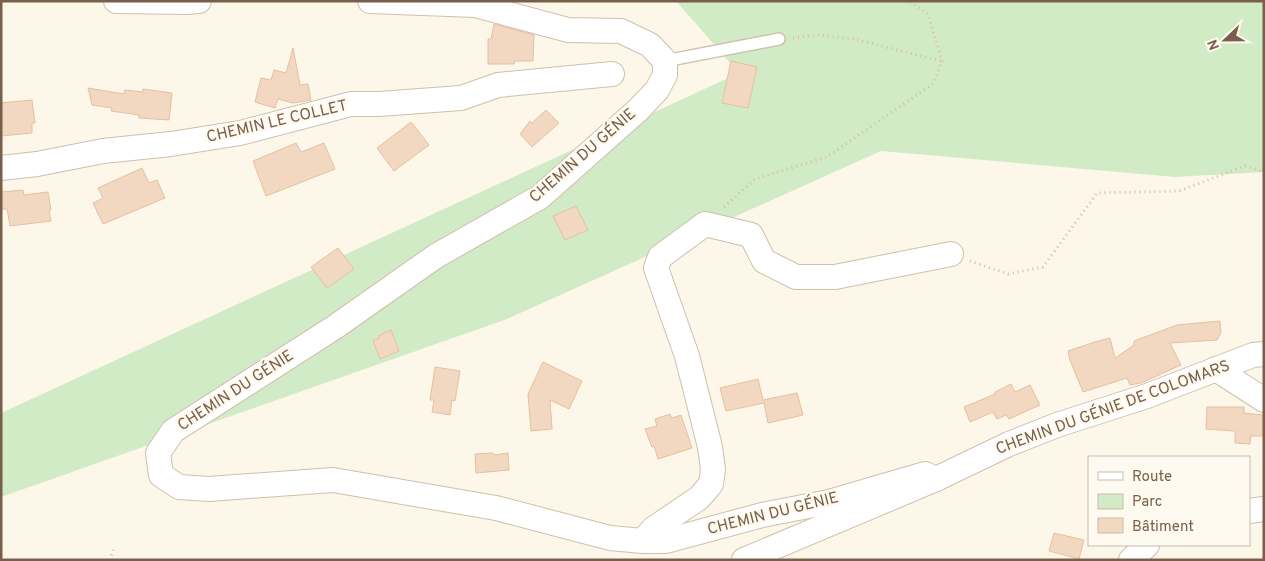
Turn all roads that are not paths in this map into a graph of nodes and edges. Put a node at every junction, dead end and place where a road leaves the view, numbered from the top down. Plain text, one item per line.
1 (116, 1) edge
2 (199, 1) edge
3 (370, 1) edge
4 (779, 39) road end
5 (665, 62) junction
6 (612, 74) dead end
7 (1, 168) edge
8 (951, 254) road end
9 (1264, 354) edge
10 (1216, 369) junction
11 (1264, 400) edge
12 (936, 479) junction
13 (1264, 509) edge
14 (1250, 511) edge
15 (642, 541) junction
16 (1146, 546) edge
17 (744, 560) edge
18 (1131, 560) edge

1 - 2 street
3 - 5 street
4 - 5 lane
5 - 15 street, CHEMIN DU GÉNIE
6 - 7 street, CHEMIN LE COLLET
8 - 15 street
9 - 10 street, CHEMIN DU GÉNIE DE COLOMARS
10 - 11 street
10 - 12 street, CHEMIN DU GÉNIE DE COLOMARS
12 - 15 street, CHEMIN DU GÉNIE
12 - 17 street, CHEMIN DU GÉNIE DE COLOMARS
13 - 14 street
16 - 18 street

